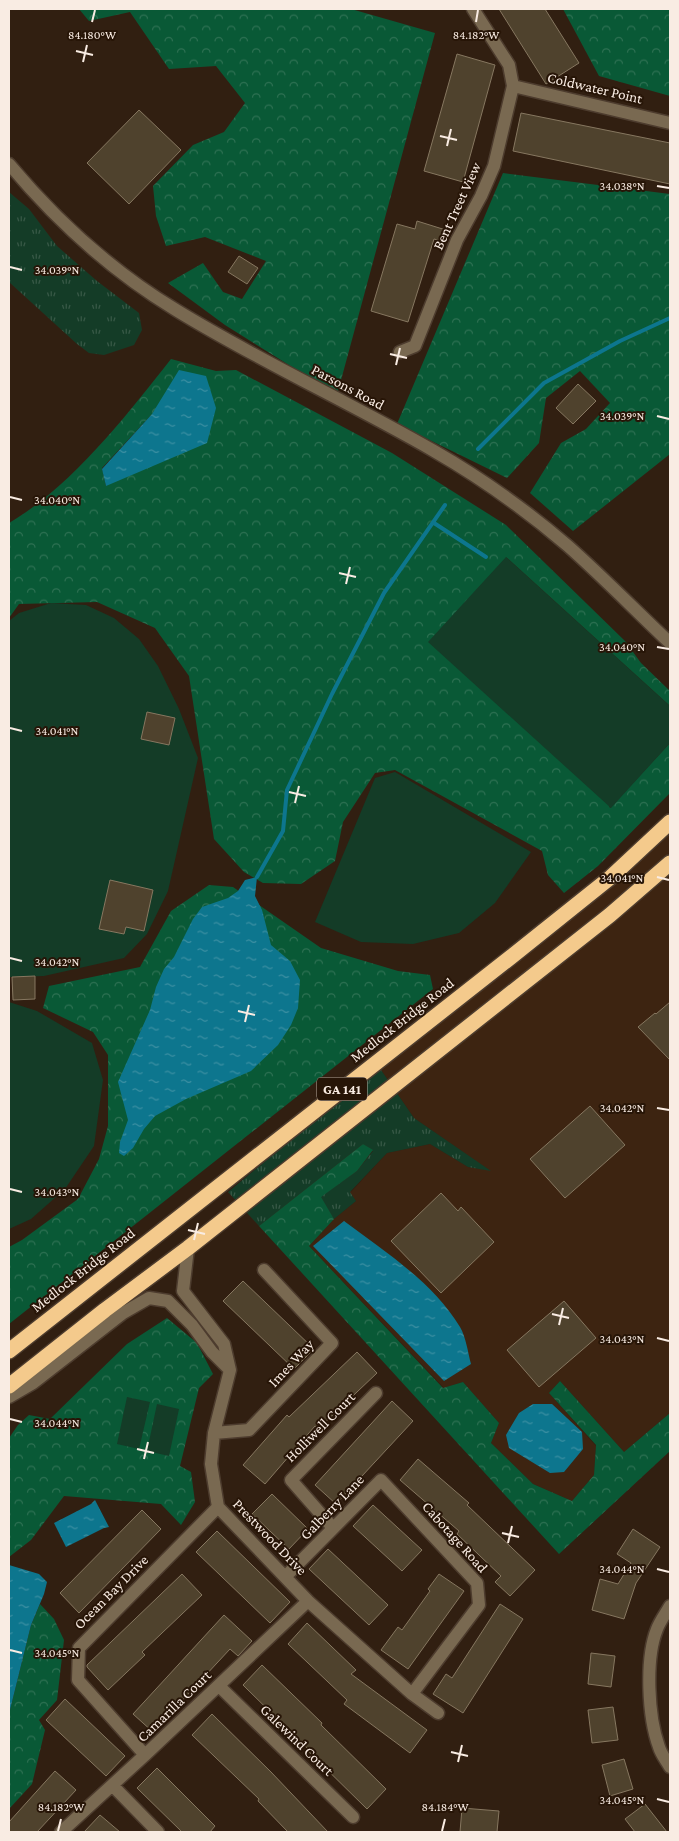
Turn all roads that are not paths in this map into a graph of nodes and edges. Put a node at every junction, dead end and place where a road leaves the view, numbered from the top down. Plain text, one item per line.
1 (474, 9) edge
2 (512, 86) junction
3 (670, 123) edge
4 (9, 164) edge
5 (400, 352) dead end
6 (670, 643) edge
7 (670, 822) edge
8 (670, 863) edge
9 (188, 1248) junction
10 (264, 1270) dead end
11 (9, 1351) edge
12 (230, 1370) junction
13 (9, 1386) edge
14 (376, 1394) dead end
15 (9, 1396) edge
16 (214, 1432) junction
17 (381, 1480) joint
18 (218, 1507) junction
19 (333, 1528) junction
20 (285, 1578) junction
21 (308, 1601) junction
22 (670, 1606) edge
23 (218, 1686) junction
24 (412, 1694) junction
25 (438, 1713) dead end
26 (146, 1756) junction
27 (670, 1767) edge
28 (113, 1786) junction
29 (353, 1817) dead end
30 (61, 1832) edge
31 (158, 1832) edge

1 - 2 street, Bent Treet View
2 - 3 street, Coldwater Point
2 - 5 street, Bent Treet View
4 - 6 street, Parsons Road
7 - 11 highway, Medlock Bridge Road / GA 141
8 - 9 highway, GA 141
9 - 12 street, Prestwood Drive
9 - 13 highway, GA 141
10 - 16 street, Imes Way
12 - 15 street
12 - 16 street, Prestwood Drive
14 - 19 street, Holliwell Court
16 - 18 street, Prestwood Drive
17 - 19 street, Galberry Lane
17 - 24 street, Cabotage Road
18 - 20 street, Prestwood Drive
18 - 26 street, Ocean Bay Drive
19 - 20 street, Galberry Lane
20 - 21 street, Prestwood Drive
21 - 23 street, Camarilla Court
21 - 24 street, Prestwood Drive
22 - 27 street
23 - 26 street, Camarilla Court
23 - 29 street, Galewind Court
24 - 25 street, Prestwood Drive
26 - 28 street, Camarilla Court
28 - 30 street, Camarilla Court
28 - 31 street

